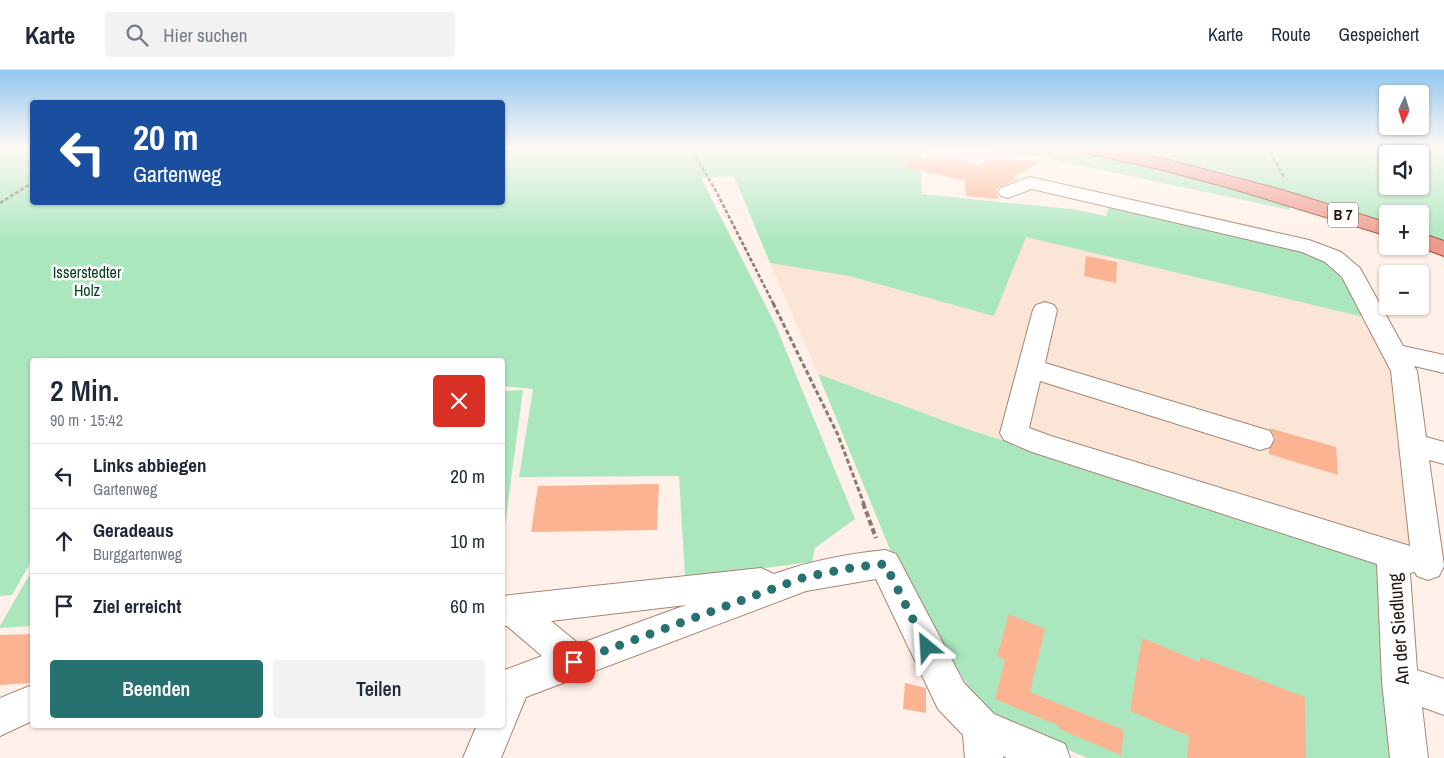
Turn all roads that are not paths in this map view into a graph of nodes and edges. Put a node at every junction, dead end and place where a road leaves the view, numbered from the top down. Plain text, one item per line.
1 (1022, 179) edge
2 (1037, 179) edge
3 (1225, 179) edge
4 (1008, 192) dead end
5 (1379, 227) edge
6 (1429, 243) edge
7 (1444, 249) edge
8 (1045, 310) dead end
9 (1394, 352) junction
10 (1444, 364) edge
11 (1030, 368) junction
12 (1260, 439) dead end
13 (1413, 444) junction
14 (1444, 452) edge
15 (1393, 555) junction
16 (1436, 569) edge
17 (805, 577) junction
18 (508, 611) edge
19 (574, 662) junction
20 (1400, 681) junction
21 (1444, 697) edge
22 (30, 704) edge
23 (505, 704) edge
24 (0, 717) edge
25 (495, 728) edge
26 (982, 742) edge
27 (1412, 757) edge
28 (482, 758) edge
29 (1052, 758) edge

1 - 4 street
2 - 9 street
3 - 5 main road, B 7
6 - 7 main road
8 - 11 street
9 - 10 street
9 - 13 street
11 - 12 street
11 - 15 street
13 - 14 street
13 - 16 street
15 - 16 street, An der Siedlung
15 - 20 street, An der Siedlung
17 - 18 street
17 - 19 street
17 - 26 street
18 - 19 street
19 - 23 street
20 - 21 street
20 - 27 street, An der Siedlung
22 - 24 street
25 - 28 street
26 - 29 street

